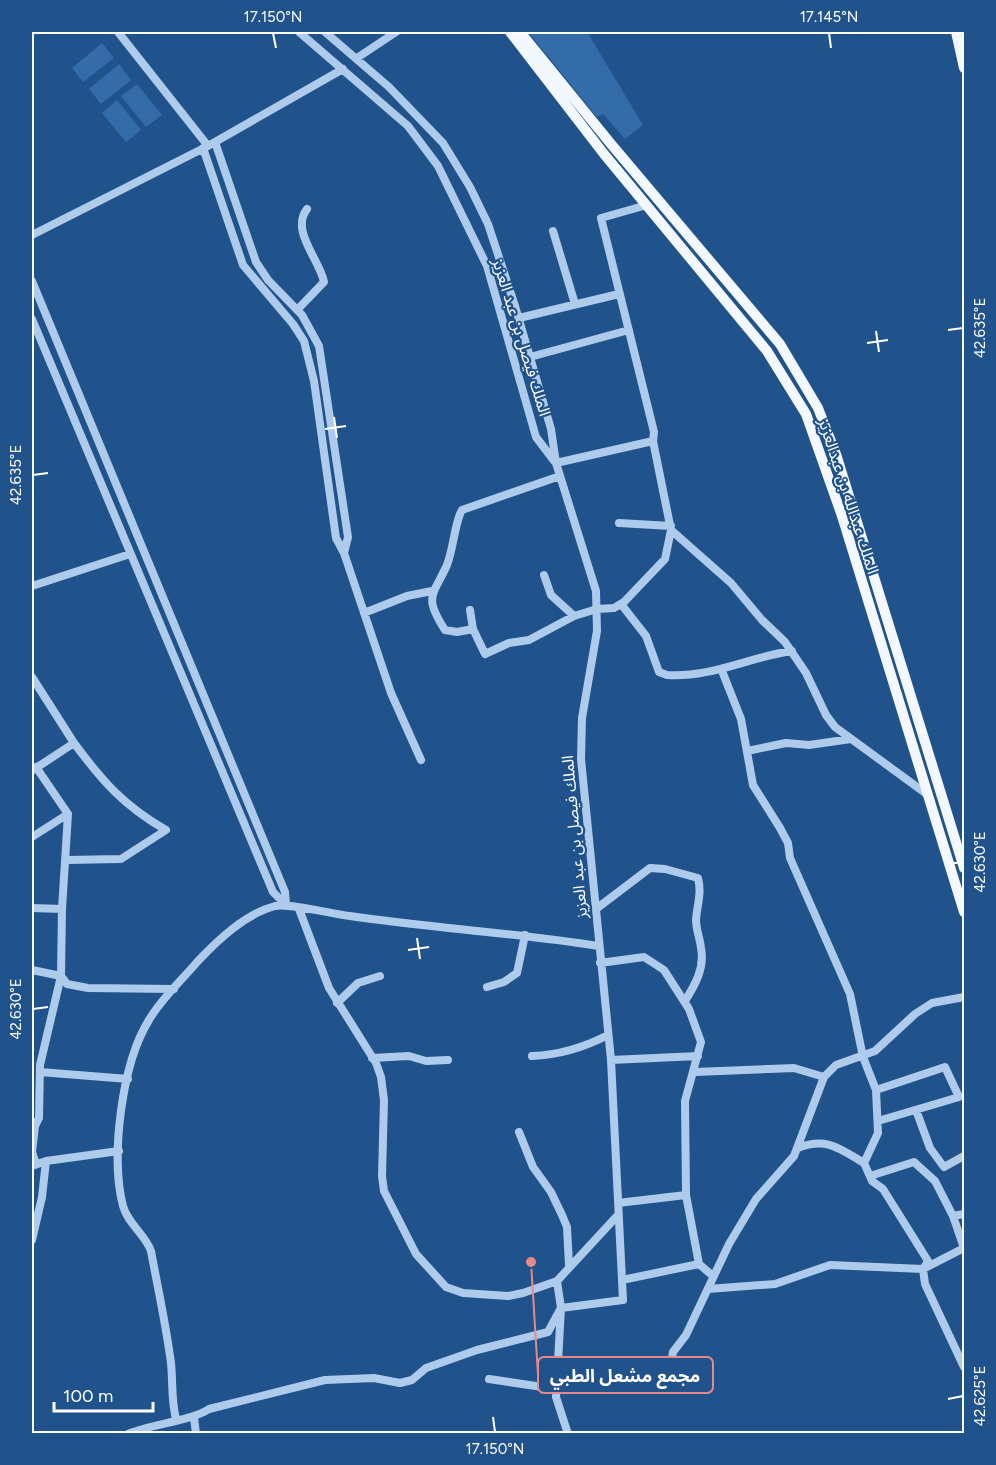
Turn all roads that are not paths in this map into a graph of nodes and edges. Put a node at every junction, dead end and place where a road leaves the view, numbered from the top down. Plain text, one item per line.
1 (118, 32) edge
2 (298, 32) edge
3 (325, 32) edge
4 (396, 32) edge
5 (510, 32) edge
6 (519, 32) edge
7 (956, 32) edge
8 (357, 58) junction
9 (964, 68) edge
10 (343, 69) junction
11 (208, 145) junction
12 (452, 155) junction
13 (438, 166) junction
14 (647, 205) junction
15 (307, 209) dead end
16 (553, 231) dead end
17 (32, 235) edge
18 (32, 281) edge
19 (620, 294) junction
20 (576, 304) junction
21 (297, 310) junction
22 (519, 318) junction
23 (32, 319) edge
24 (628, 330) junction
25 (35, 338) edge
26 (530, 357) junction
27 (653, 441) junction
28 (556, 463) junction
29 (560, 476) junction
30 (619, 523) dead end
31 (671, 528) junction
32 (344, 553) junction
33 (130, 554) junction
34 (544, 575) dead end
35 (32, 586) edge
36 (432, 591) junction
37 (621, 604) junction
38 (597, 609) junction
39 (470, 610) dead end
40 (364, 613) junction
41 (574, 616) junction
42 (473, 629) junction
43 (792, 651) junction
44 (722, 671) junction
45 (32, 677) edge
46 (34, 688) edge
47 (851, 739) junction
48 (74, 743) junction
49 (747, 751) junction
50 (421, 760) dead end
51 (34, 769) edge
52 (928, 795) junction
53 (68, 814) junction
54 (32, 837) edge
55 (66, 860) junction
56 (964, 868) edge
57 (286, 905) junction
58 (32, 908) edge
59 (62, 909) junction
60 (299, 909) junction
61 (596, 909) junction
62 (964, 912) edge
63 (525, 935) junction
64 (598, 946) junction
65 (600, 963) junction
66 (32, 970) edge
67 (61, 976) junction
68 (380, 976) dead end
69 (487, 987) dead end
70 (174, 989) junction
71 (964, 996) edge
72 (685, 1001) junction
73 (337, 1003) junction
74 (608, 1035) junction
75 (532, 1056) dead end
76 (698, 1056) junction
77 (863, 1057) junction
78 (372, 1058) junction
79 (448, 1060) dead end
80 (611, 1060) junction
81 (37, 1066) edge
82 (695, 1072) junction
83 (824, 1077) junction
84 (128, 1079) junction
85 (876, 1090) junction
86 (916, 1110) junction
87 (878, 1121) junction
88 (519, 1132) dead end
89 (798, 1148) junction
90 (119, 1151) junction
91 (964, 1156) edge
92 (46, 1161) junction
93 (864, 1162) junction
94 (34, 1165) edge
95 (944, 1167) junction
96 (870, 1176) junction
97 (935, 1181) junction
98 (686, 1195) junction
99 (618, 1203) junction
100 (964, 1214) edge
101 (618, 1215) junction
102 (953, 1216) junction
103 (32, 1240) edge
104 (964, 1248) edge
105 (699, 1264) junction
106 (569, 1265) junction
107 (923, 1269) junction
108 (713, 1275) junction
109 (622, 1280) junction
110 (557, 1281) junction
111 (708, 1289) junction
112 (561, 1308) junction
113 (964, 1366) edge
114 (489, 1379) dead end
115 (669, 1381) dead end
116 (556, 1389) junction
117 (194, 1416) junction
118 (176, 1419) junction
119 (565, 1432) edge
120 (128, 1434) edge
121 (196, 1434) edge

1 - 11 street
2 - 10 street, الملك فيصل بن عبد العزيز
3 - 8 street, الملك فيصل بن عبد العزيز
4 - 8 street
5 - 14 main road, الملك عبدالله بن عبدالعزيز
6 - 56 main road, الملك عبدالله بن عبدالعزيز
7 - 9 main road
8 - 12 street, الملك فيصل بن عبد العزيز
10 - 11 street
10 - 13 street, الملك فيصل بن عبد العزيز
11 - 17 street
11 - 21 street
11 - 32 street
12 - 13 street
12 - 22 street, الملك فيصل بن عبد العزيز
13 - 28 street, الملك فيصل بن عبد العزيز
14 - 19 street
14 - 52 main road, الملك عبدالله بن عبدالعزيز
15 - 21 street
16 - 20 street
18 - 57 street
19 - 20 street
19 - 24 street
20 - 22 street
21 - 32 street
22 - 26 street, الملك فيصل بن عبد العزيز
23 - 25 street
24 - 26 street
24 - 27 street
25 - 33 street
26 - 28 street, الملك فيصل بن عبد العزيز
27 - 28 street
27 - 31 street
28 - 29 street, الملك فيصل بن عبد العزيز
29 - 36 street
29 - 38 street, الملك فيصل بن عبد العزيز
30 - 31 street
31 - 37 street
31 - 43 street
32 - 40 street
33 - 35 street
33 - 57 street
34 - 41 street
36 - 40 street
36 - 42 street
37 - 38 street
37 - 44 street
38 - 41 street
38 - 61 street, الملك فيصل بن عبد العزيز
39 - 42 street
40 - 50 street
41 - 42 street
43 - 44 street
43 - 47 street
44 - 49 street
45 - 46 street
46 - 48 street
47 - 49 street
47 - 52 street
48 - 51 street
48 - 55 street
49 - 77 street
51 - 53 street
52 - 62 main road, الملك عبدالله بن عبدالعزيز
53 - 54 street
53 - 55 street
55 - 59 street
57 - 60 street
57 - 70 street
58 - 59 street
59 - 67 street
60 - 63 street
60 - 73 street
61 - 64 street, الملك فيصل بن عبد العزيز
61 - 72 street
63 - 64 street
63 - 69 street
64 - 65 street, الملك فيصل بن عبد العزيز
65 - 72 street
65 - 74 street, الملك فيصل بن عبد العزيز
66 - 67 street
67 - 70 street
67 - 81 street
68 - 73 street
70 - 84 street
71 - 77 street
72 - 76 street
73 - 78 street
74 - 75 street
74 - 80 street, الملك فيصل بن عبد العزيز
76 - 80 street
76 - 82 street
77 - 83 street
77 - 85 street
78 - 79 street
78 - 110 street
80 - 99 street, الملك فيصل بن عبد العزيز
81 - 84 street
81 - 94 street
82 - 83 street
82 - 98 street
83 - 89 street
84 - 90 street
85 - 86 street
85 - 87 street
86 - 87 street
86 - 95 street
87 - 93 street
88 - 106 street
89 - 93 street
89 - 108 street
90 - 92 street
90 - 118 street
91 - 95 street
92 - 94 street
92 - 103 street
93 - 96 street
95 - 97 street
96 - 97 street
96 - 107 street
97 - 102 street
98 - 99 street
98 - 105 street
99 - 101 street, الملك فيصل بن عبد العزيز
100 - 102 street
101 - 106 street
101 - 109 street, الملك فيصل بن عبد العزيز
102 - 104 street
104 - 107 street
105 - 108 street
105 - 109 street
106 - 110 street
107 - 111 street
107 - 113 street
108 - 111 street
109 - 112 street, الملك فيصل بن عبد العزيز
110 - 112 street
111 - 115 street
112 - 116 street
112 - 117 street
114 - 116 street
116 - 119 street
117 - 118 street
117 - 121 street
118 - 120 street

